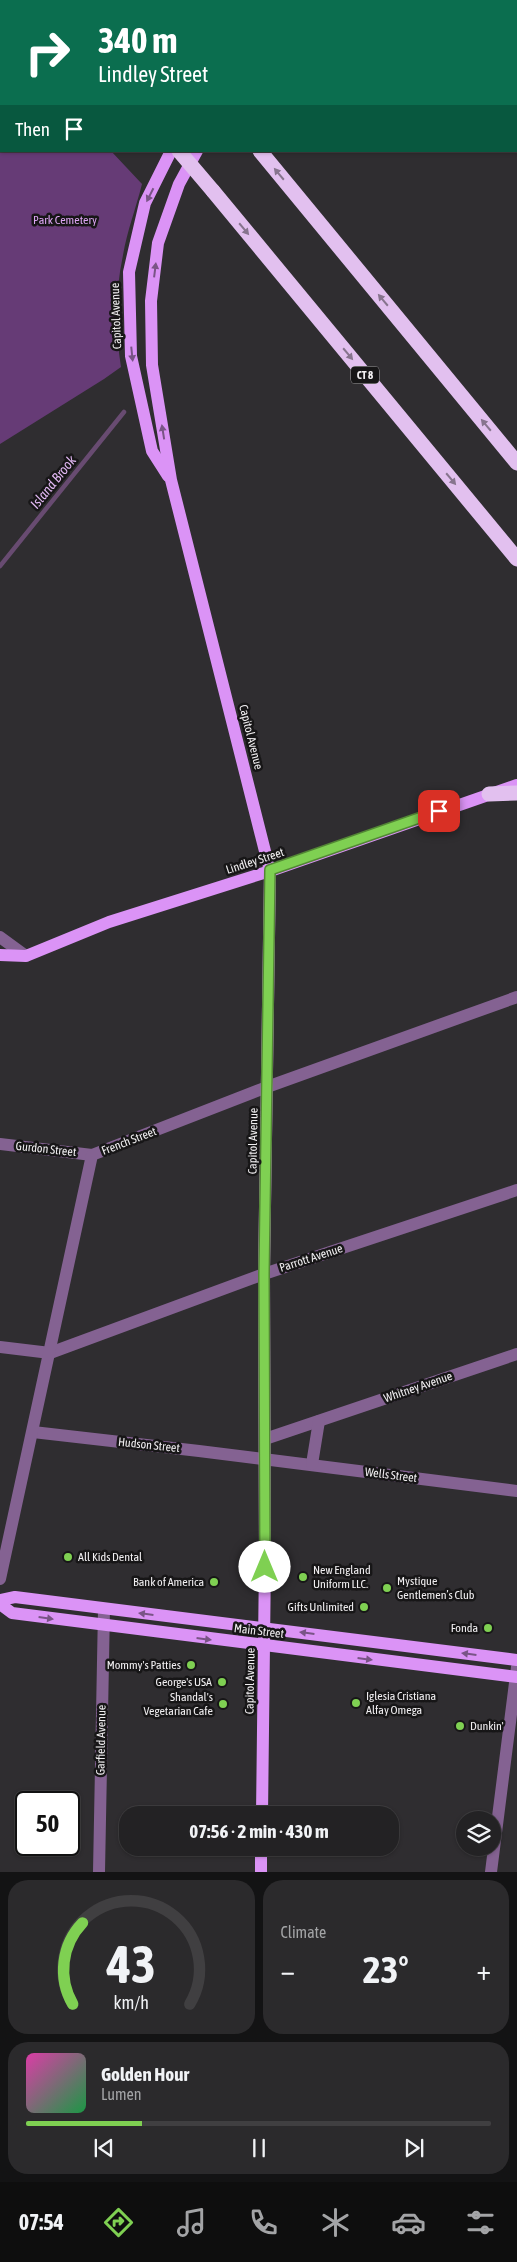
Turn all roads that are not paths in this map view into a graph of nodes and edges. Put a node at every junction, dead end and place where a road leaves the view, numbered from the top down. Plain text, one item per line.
1 (171, 152) edge
2 (181, 152) edge
3 (196, 152) edge
4 (261, 152) edge
5 (517, 463) edge
6 (171, 480) junction
7 (517, 559) edge
8 (517, 785) edge
9 (517, 793) edge
10 (488, 794) junction
11 (270, 870) junction
12 (0, 936) edge
13 (0, 955) edge
14 (26, 956) junction
15 (517, 997) edge
16 (267, 1087) junction
17 (0, 1144) edge
18 (92, 1155) junction
19 (517, 1190) edge
20 (264, 1274) junction
21 (0, 1347) edge
22 (50, 1353) junction
23 (517, 1354) edge
24 (319, 1421) junction
25 (33, 1432) junction
26 (265, 1439) junction
27 (265, 1459) junction
28 (312, 1464) junction
29 (517, 1491) edge
30 (0, 1580) edge
31 (0, 1600) edge
32 (0, 1604) edge
33 (104, 1609) junction
34 (103, 1626) junction
35 (265, 1628) junction
36 (265, 1646) junction
37 (517, 1660) edge
38 (517, 1674) edge
39 (262, 1806) edge
40 (261, 1856) edge
41 (99, 1872) edge
42 (261, 1872) edge
43 (491, 1872) edge

1 -> 6 main road, Capitol Avenue
2 -> 7 highway, CT 8, bridge
6 -> 3 main road, Capitol Avenue
5 -> 4 highway
6 - 11 main road, Capitol Avenue
8 - 10 main road, Lindley Street
9 - 10 highway
10 - 11 main road, Lindley Street
11 - 14 main road, Lindley Street
11 - 16 main road, Capitol Avenue
12 - 14 street
13 - 14 main road, Lindley Street
15 - 16 street, French Street
16 - 18 street, French Street
16 - 20 main road, Capitol Avenue
17 - 18 street, Gurdon Street
18 - 22 street, French Street
19 - 20 street, Parrott Avenue
20 - 22 street, Parrott Avenue
20 - 26 main road, Capitol Avenue
21 - 22 street
22 - 25 street, French Street
23 - 24 street, Whitney Avenue
24 - 26 street, Whitney Avenue
24 - 28 street
25 - 27 street, Hudson Street
25 - 30 street, French Street
26 - 27 main road, Capitol Avenue
27 - 28 street, Wells Street
27 - 35 main road, Capitol Avenue
28 - 29 street, Wells Street
31 - 33 main road, Main Street
32 -> 34 main road, Main Street
33 - 34 street, Garfield Avenue
35 -> 33 main road, Main Street
34 -> 36 main road, Main Street
34 - 41 street, Garfield Avenue
35 - 36 main road, Capitol Avenue
37 -> 35 main road, Main Street
36 -> 38 main road, Main Street
36 - 39 main road, Capitol Avenue
38 - 43 street
40 - 42 main road

